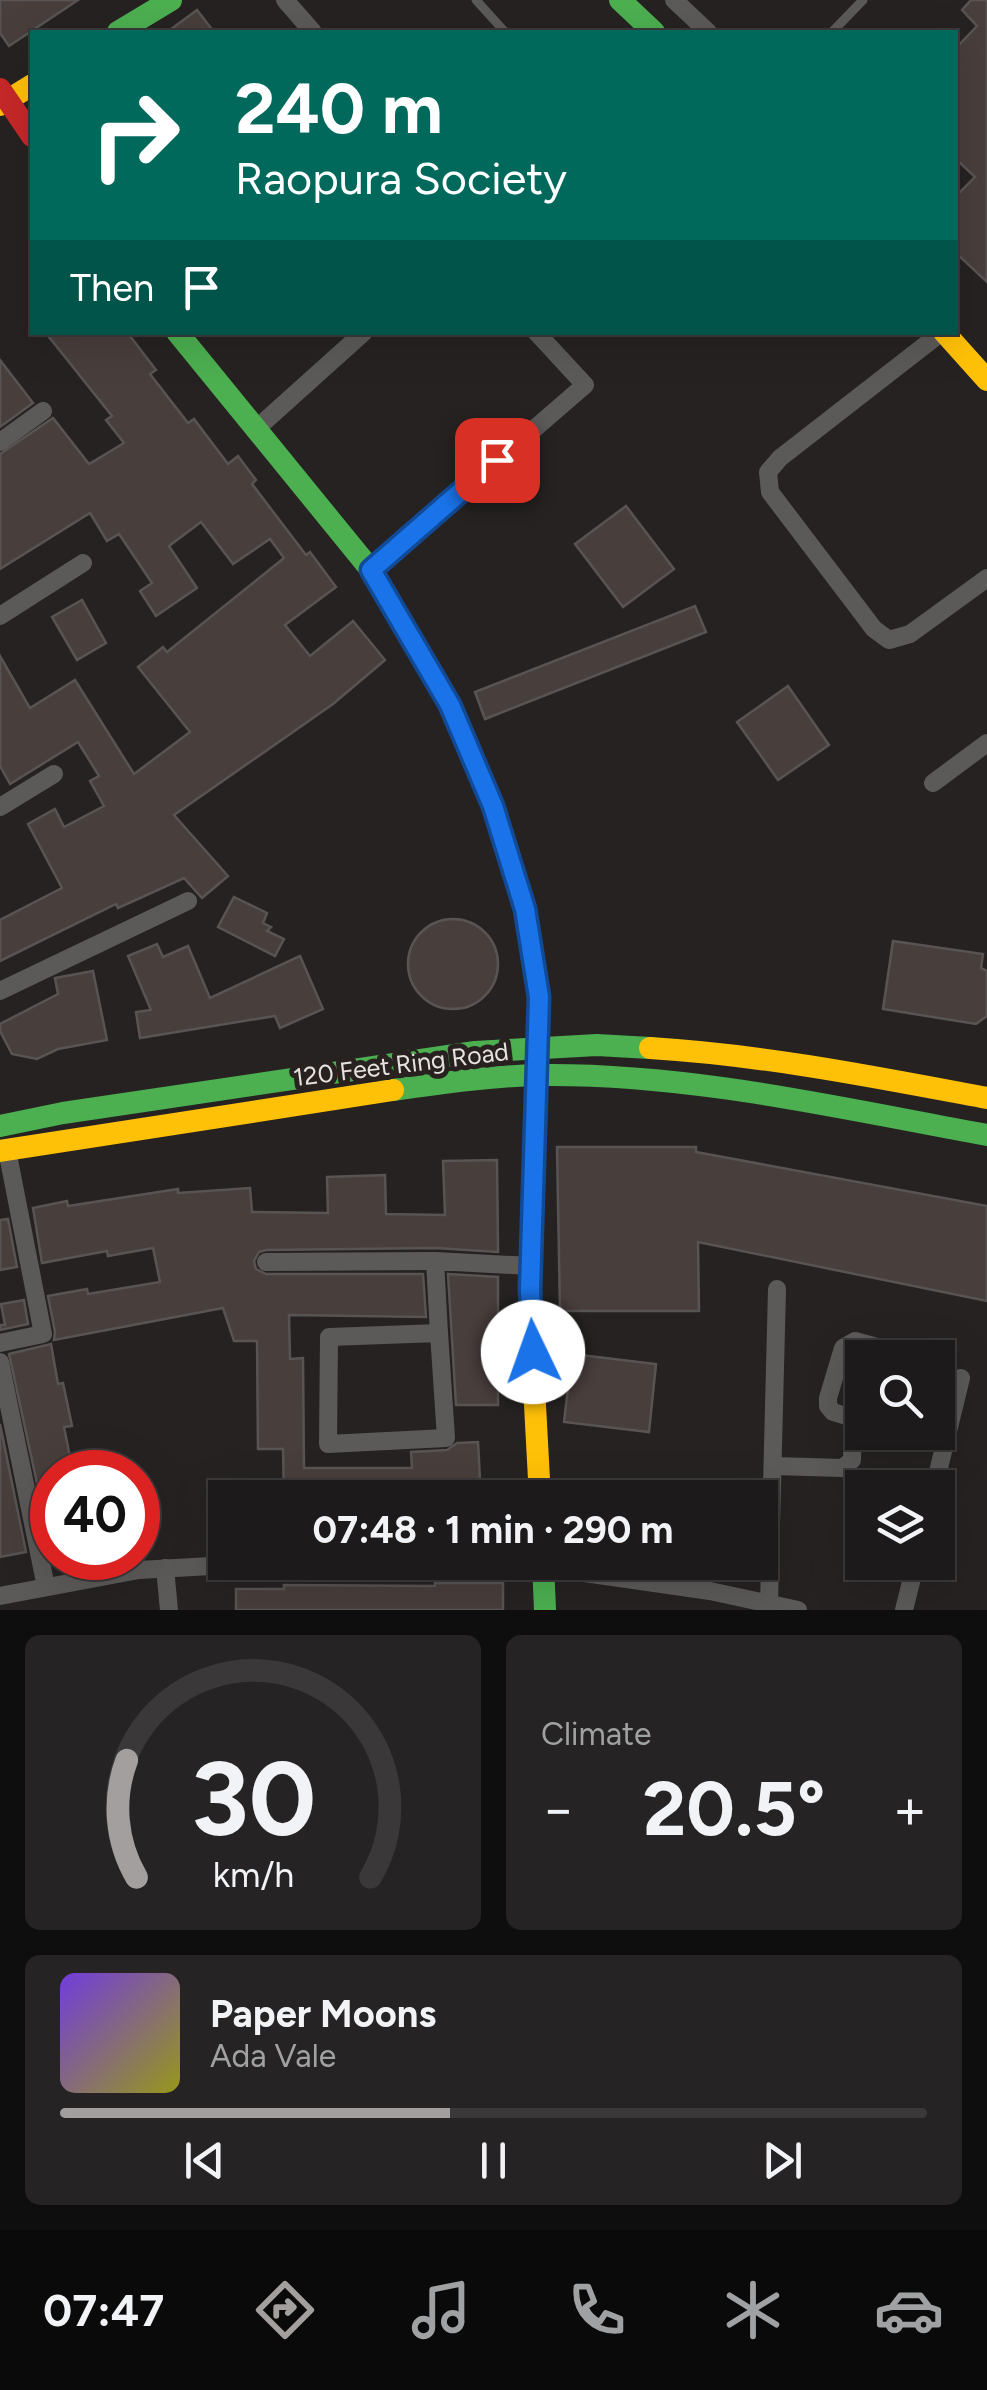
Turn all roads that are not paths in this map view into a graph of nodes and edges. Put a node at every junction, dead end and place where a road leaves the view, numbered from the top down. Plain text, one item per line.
1 (171, 0) edge
2 (285, 0) edge
3 (476, 0) edge
4 (620, 0) edge
5 (674, 0) edge
6 (864, 0) edge
7 (121, 30) edge
8 (312, 30) edge
9 (503, 30) edge
10 (652, 30) edge
11 (706, 30) edge
12 (834, 30) edge
13 (30, 85) edge
14 (3, 98) edge
15 (30, 133) edge
16 (180, 335) edge
17 (361, 335) edge
18 (539, 335) edge
19 (939, 335) edge
20 (946, 335) edge
21 (987, 379) edge
22 (43, 411) dead end
23 (255, 430) junction
24 (0, 442) edge
25 (83, 562) dead end
26 (371, 570) junction
27 (987, 578) edge
28 (0, 616) edge
29 (987, 743) edge
30 (54, 774) dead end
31 (933, 783) dead end
32 (0, 807) edge
33 (188, 901) dead end
34 (0, 992) edge
35 (537, 1048) junction
36 (536, 1076) junction
37 (985, 1092) edge
38 (0, 1114) edge
39 (1, 1126) edge
40 (987, 1135) edge
41 (3, 1150) edge
42 (435, 1261) junction
43 (266, 1262) dead end
44 (531, 1266) junction
45 (777, 1289) dead end
46 (439, 1333) junction
47 (0, 1343) edge
48 (845, 1347) edge
49 (0, 1362) edge
50 (961, 1378) dead end
51 (845, 1416) edge
52 (852, 1450) edge
53 (772, 1466) junction
54 (938, 1470) edge
55 (539, 1480) edge
56 (208, 1566) edge
57 (165, 1568) junction
58 (544, 1580) edge
59 (639, 1580) edge
60 (912, 1580) edge
61 (46, 1587) junction
62 (13, 1599) edge
63 (769, 1604) junction
64 (169, 1610) edge
65 (546, 1610) edge
66 (798, 1610) edge
67 (904, 1610) edge

1 - 7 main road
2 - 8 street
3 - 9 lane
4 - 10 main road
5 - 11 street
6 - 12 lane
13 - 14 main road
14 - 15 main road
16 - 23 main road
17 - 23 street
18 - 26 street
19 - 27 street
20 - 21 main road
22 - 24 street
23 - 26 main road
25 - 28 street
26 - 35 main road
29 - 31 street
30 - 32 street
33 - 34 street
35 - 36 main road
35 - 37 main road, 120 Feet Ring Road
35 - 39 main road, 120 Feet Ring Road
36 - 40 main road, 120 Feet Ring Road
36 - 41 main road, 120 Feet Ring Road
36 - 44 main road
38 - 39 street
41 - 47 street
42 - 43 street
42 - 44 street
42 - 46 street
44 - 55 main road
45 - 53 street
46 - 46 street
48 - 51 street
49 - 61 street
50 - 54 street
52 - 53 street
53 - 63 street
56 - 57 street
57 - 61 street
57 - 64 street
58 - 65 main road
59 - 63 street
60 - 67 street
61 - 62 street
63 - 66 street

